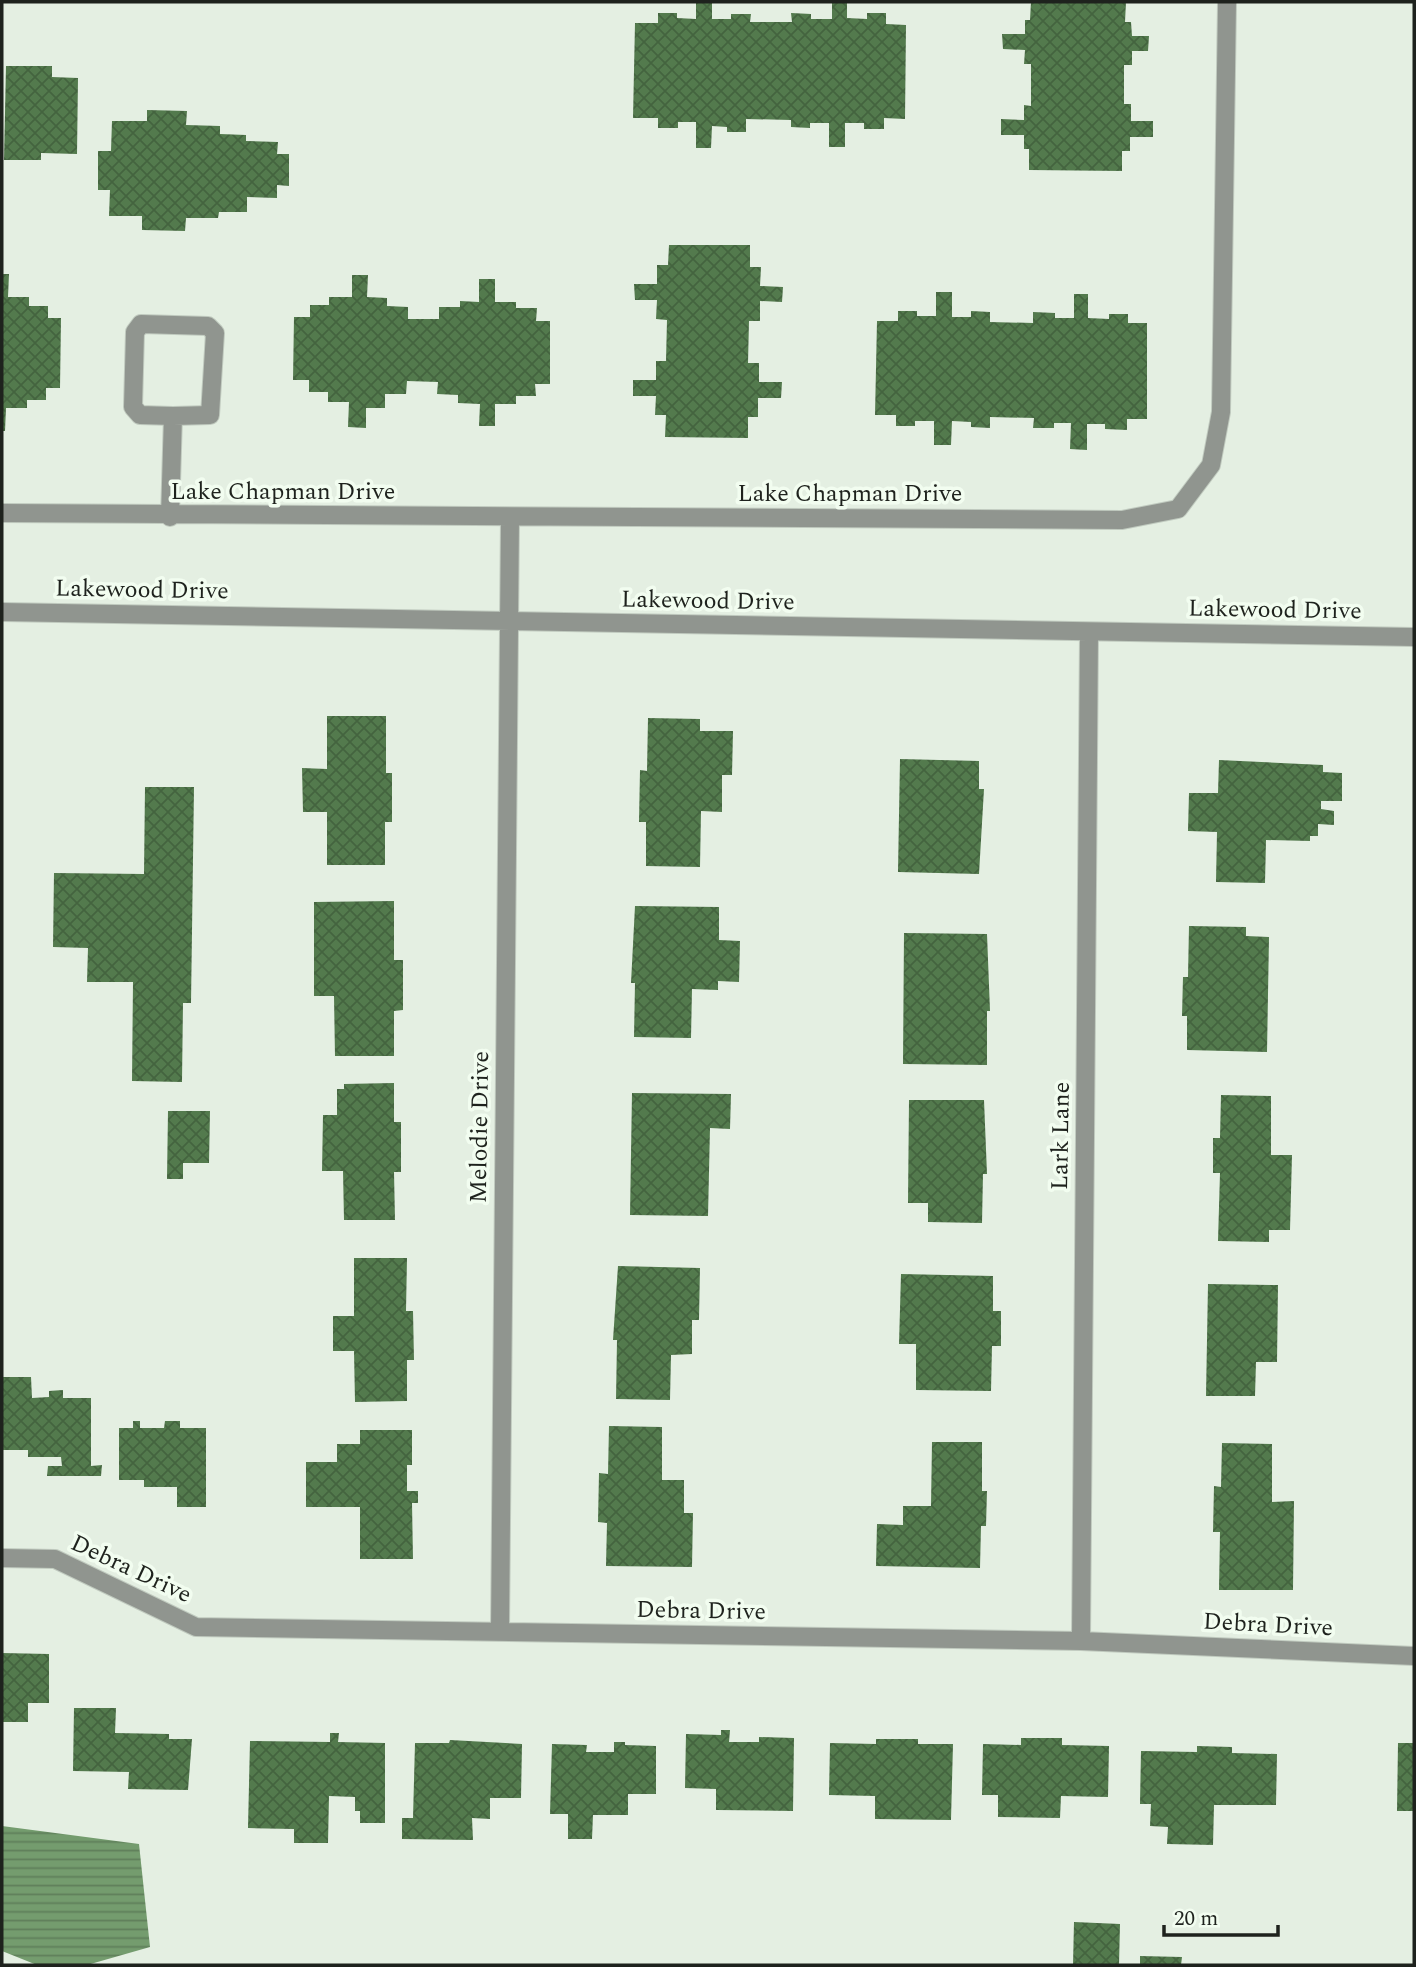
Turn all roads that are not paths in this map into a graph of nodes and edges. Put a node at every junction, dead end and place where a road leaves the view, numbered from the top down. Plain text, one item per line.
1 (1227, 2) edge
2 (173, 416) junction
3 (2, 513) edge
4 (170, 517) junction
5 (510, 517) junction
6 (2, 612) edge
7 (508, 622) junction
8 (1089, 632) junction
9 (1414, 637) edge
10 (2, 1558) edge
11 (500, 1632) junction
12 (1081, 1641) junction
13 (1414, 1656) edge

1 - 5 street, Lake Chapman Drive
2 - 2 street
2 - 4 street
3 - 4 street, Lake Chapman Drive
4 - 5 street, Lake Chapman Drive
5 - 7 street, Melodie Drive
6 - 7 street, Lakewood Drive
7 - 8 street, Lakewood Drive
7 - 11 street, Melodie Drive
8 - 9 street, Lakewood Drive
8 - 12 street, Lark Lane
10 - 11 street, Debra Drive
11 - 12 street, Debra Drive
12 - 13 street, Debra Drive

